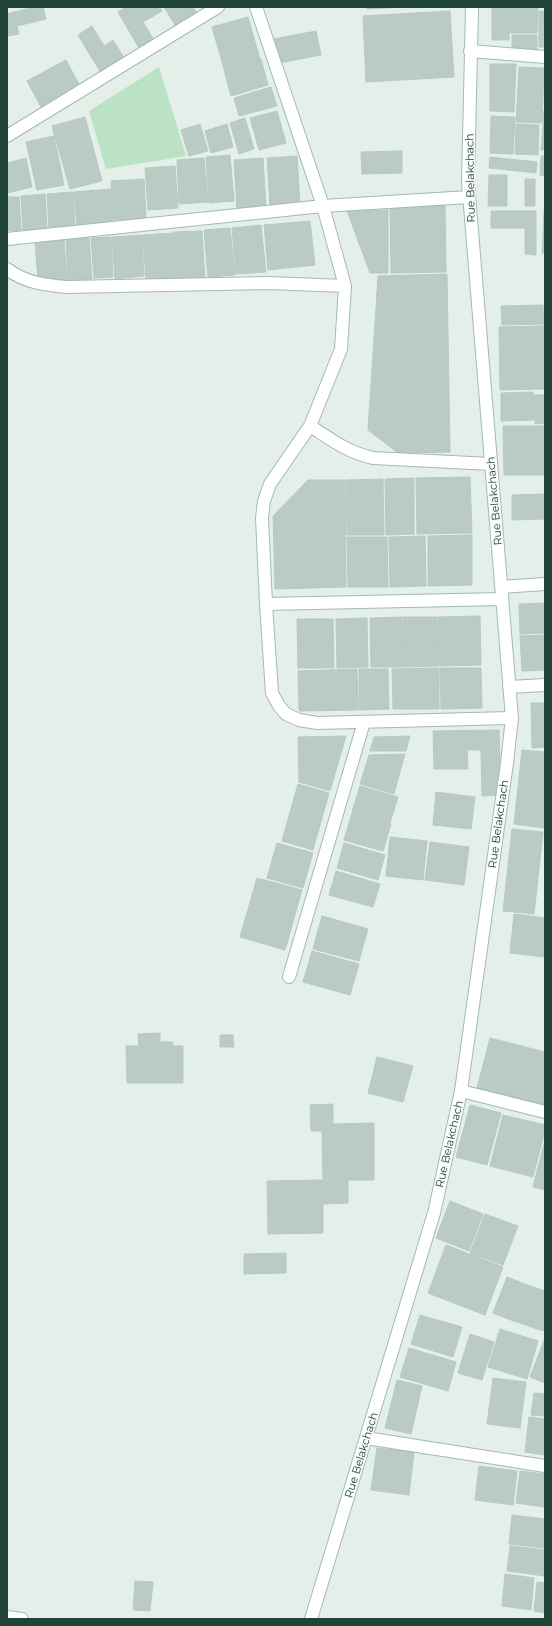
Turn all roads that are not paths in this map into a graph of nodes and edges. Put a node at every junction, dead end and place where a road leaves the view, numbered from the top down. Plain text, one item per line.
1 (218, 7) edge
2 (256, 7) edge
3 (472, 7) edge
4 (470, 52) junction
5 (545, 57) edge
6 (7, 136) edge
7 (469, 197) junction
8 (323, 206) junction
9 (7, 239) edge
10 (7, 269) edge
11 (345, 286) junction
12 (310, 426) junction
13 (491, 464) junction
14 (545, 584) edge
15 (501, 586) junction
16 (502, 599) junction
17 (266, 604) junction
18 (545, 685) edge
19 (509, 687) junction
20 (512, 718) junction
21 (364, 722) junction
22 (289, 977) dead end
23 (461, 1091) junction
24 (545, 1112) edge
25 (366, 1438) junction
26 (545, 1466) edge
27 (7, 1617) edge
28 (22, 1619) edge
29 (311, 1619) edge

1 - 6 street
2 - 8 street
3 - 4 street, Rue Belakchach
4 - 5 street
4 - 7 street, Rue Belakchach
7 - 8 street
7 - 13 street, Rue Belakchach
8 - 9 street
8 - 11 street
10 - 11 street
11 - 12 street
12 - 13 street
12 - 17 street
13 - 15 street, Rue Belakchach
14 - 15 street
15 - 16 street, Rue Belakchach
16 - 17 street
16 - 19 street, Rue Belakchach
17 - 21 street
18 - 19 street
19 - 20 street, Rue Belakchach
20 - 21 street
20 - 23 street, Rue Belakchach
21 - 22 street
23 - 24 street
23 - 25 street, Rue Belakchach
25 - 26 street
25 - 29 street, Rue Belakchach
27 - 28 street

